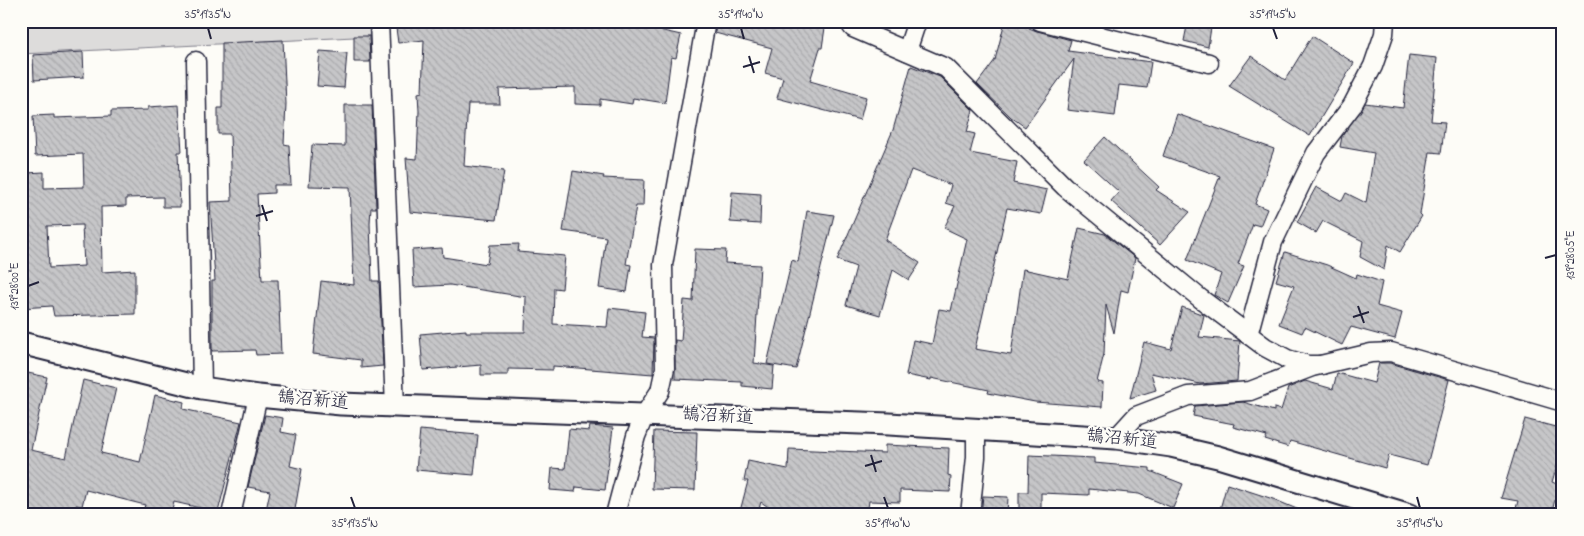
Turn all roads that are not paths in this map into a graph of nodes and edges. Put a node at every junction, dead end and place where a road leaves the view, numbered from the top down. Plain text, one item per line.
1 (379, 21) edge
2 (706, 21) edge
3 (848, 21) edge
4 (917, 21) edge
5 (1040, 21) edge
6 (1385, 21) edge
7 (906, 51) junction
8 (196, 61) dead end
9 (1209, 63) dead end
10 (1248, 335) junction
11 (21, 343) edge
12 (1322, 365) junction
13 (202, 388) junction
14 (258, 396) junction
15 (1563, 402) edge
16 (395, 407) junction
17 (645, 414) junction
18 (976, 429) junction
19 (1116, 438) junction
20 (231, 515) edge
21 (615, 515) edge
22 (970, 515) edge
23 (1410, 515) edge

1 - 16 street
2 - 17 street
3 - 7 street
4 - 7 street
5 - 9 street
6 - 10 street
7 - 10 street
8 - 13 street
10 - 12 street
11 - 13 street, 鵠沼新道
12 - 15 street
12 - 19 street
13 - 14 street, 鵠沼新道
14 - 16 street, 鵠沼新道
14 - 20 street
16 - 17 street, 鵠沼新道
17 - 18 street, 鵠沼新道
17 - 21 street
18 - 19 street, 鵠沼新道
18 - 22 street
19 - 23 street, 鵠沼新道

